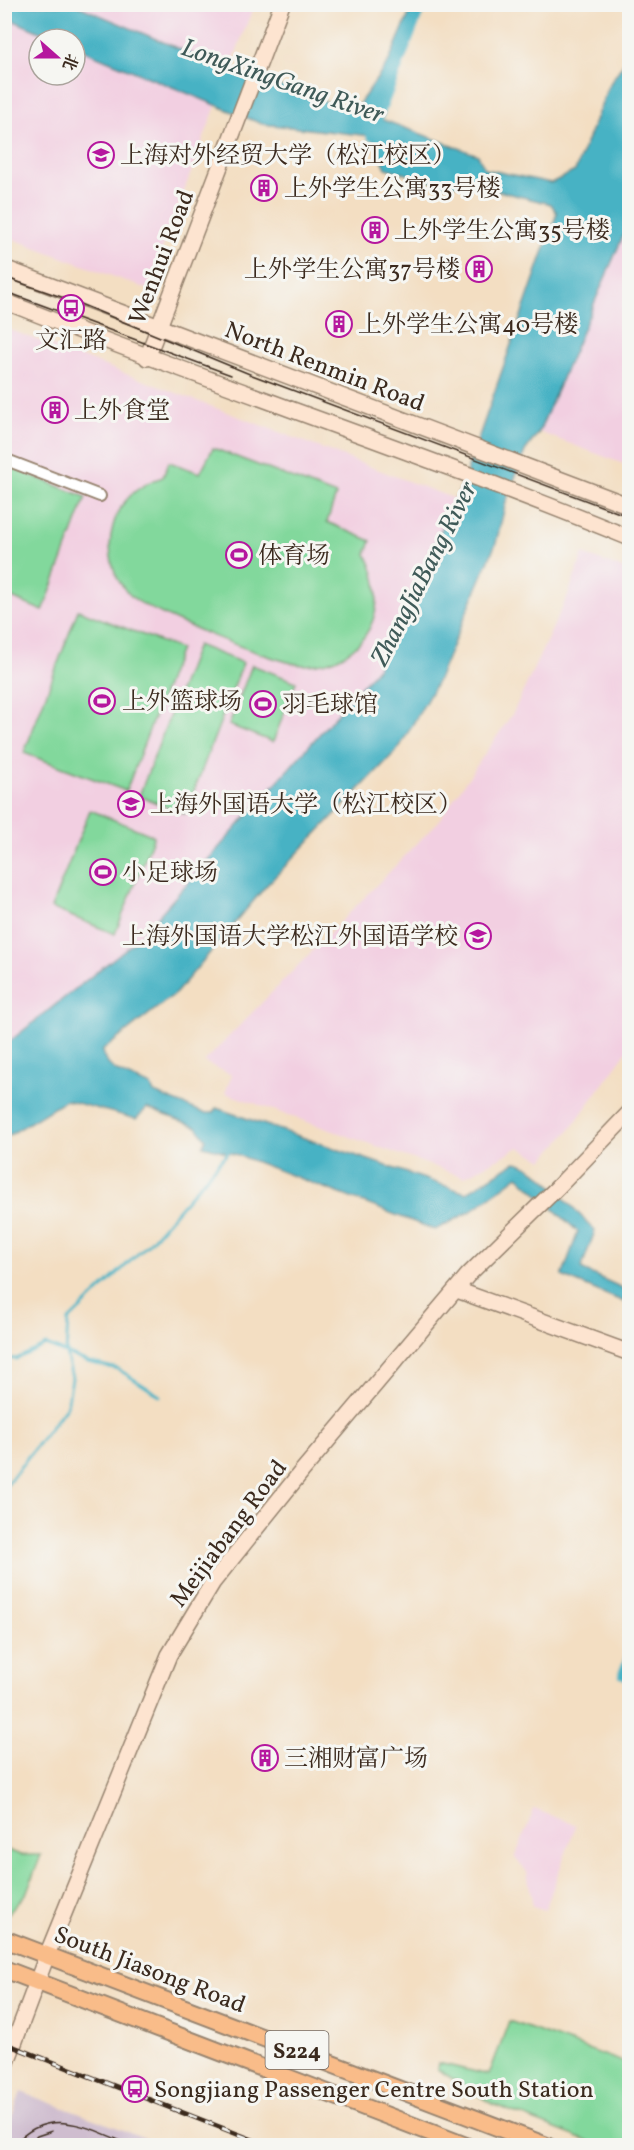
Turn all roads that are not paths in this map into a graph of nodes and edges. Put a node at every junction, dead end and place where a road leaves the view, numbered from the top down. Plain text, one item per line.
1 (282, 4) edge
2 (4, 268) edge
3 (4, 301) edge
4 (159, 327) junction
5 (147, 358) junction
6 (4, 459) edge
7 (100, 496) dead end
8 (630, 506) edge
9 (630, 538) edge
10 (630, 1112) edge
11 (457, 1290) junction
12 (629, 1353) edge
13 (4, 1939) edge
14 (47, 1956) junction
15 (4, 1969) edge
16 (38, 1981) junction
17 (4, 2070) edge
18 (466, 2145) edge
19 (547, 2145) edge

1 - 4 main road, Wenhui Road
2 - 4 main road, North Renmin Road
3 - 5 main road
4 - 5 main road, Wenhui Road
4 - 8 main road, North Renmin Road
5 - 9 main road
6 - 7 street
10 - 11 main road, Meijiabang Road
11 - 12 main road
11 - 14 main road, Meijiabang Road
13 - 14 main road, South Jiasong Road / S224
14 - 16 main road, Meijiabang Road
14 - 19 main road, South Jiasong Road / S224
15 - 16 main road, S224
16 - 17 main road, Meijiabang Road
16 - 18 main road, S224

